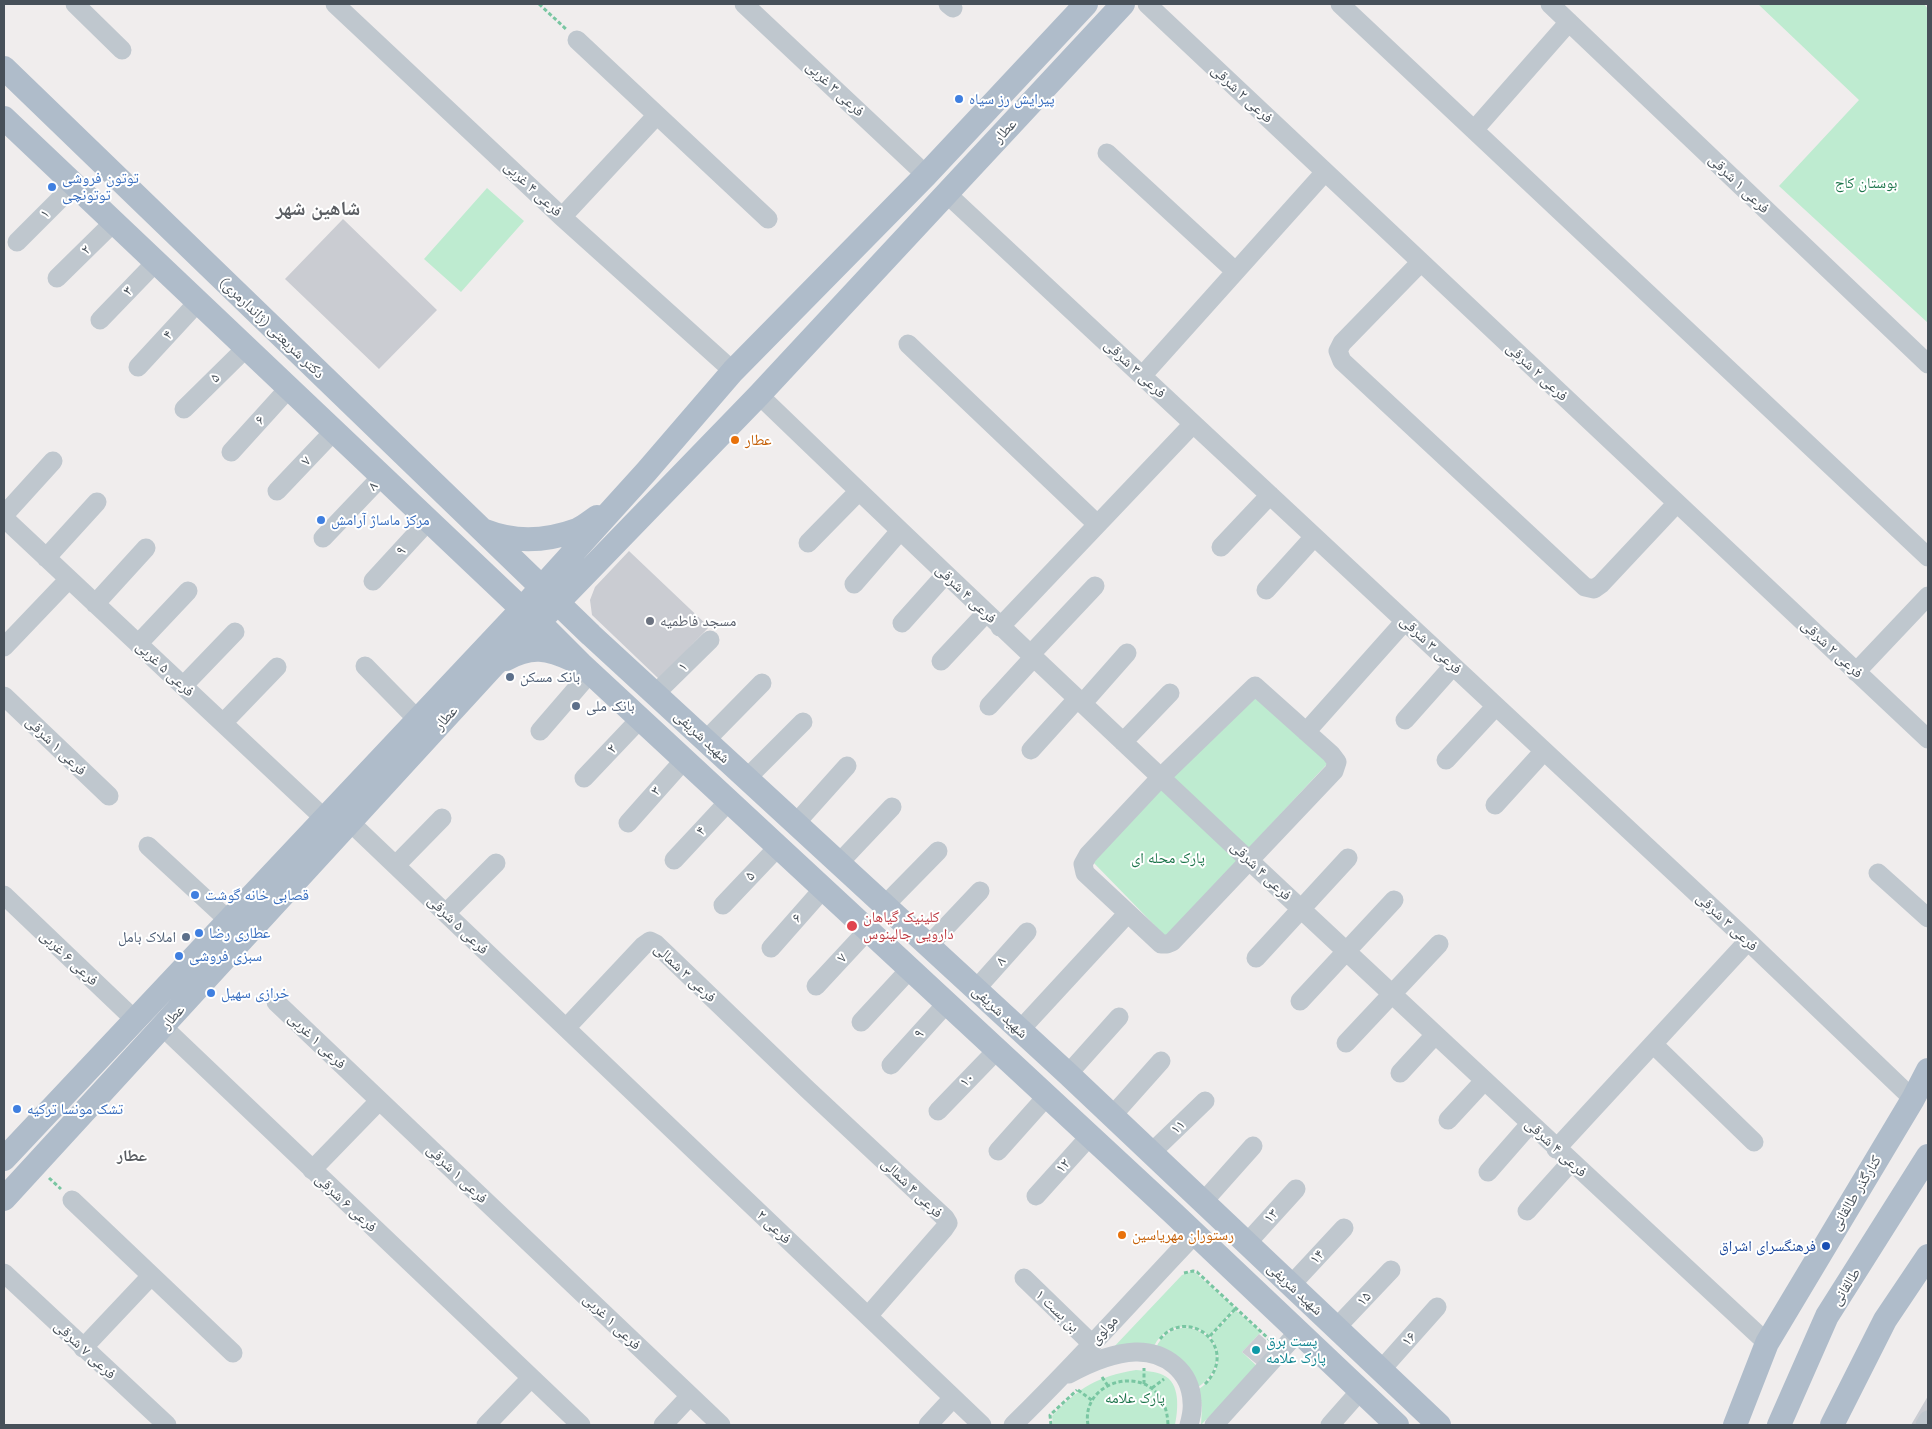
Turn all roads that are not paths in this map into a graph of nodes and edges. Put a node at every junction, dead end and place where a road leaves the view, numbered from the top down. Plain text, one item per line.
1 (76, 4) edge
2 (335, 4) edge
3 (744, 4) edge
4 (1086, 4) edge
5 (1123, 4) edge
6 (1147, 4) edge
7 (1340, 4) edge
8 (1550, 4) edge
9 (1569, 22) junction
10 (577, 40) road end
11 (122, 50) dead end
12 (4, 68) edge
13 (657, 115) junction
14 (4, 118) edge
15 (1474, 130) junction
16 (1107, 152) dead end
17 (1325, 172) junction
18 (926, 175) junction
19 (74, 185) junction
20 (947, 194) junction
21 (562, 217) junction
22 (768, 219) dead end
23 (114, 222) junction
24 (16, 242) dead end
25 (156, 262) junction
26 (1421, 262) junction
27 (1235, 271) junction
28 (829, 274) junction
29 (58, 278) dead end
30 (851, 297) junction
31 (198, 302) junction
32 (100, 320) dead end
33 (908, 344) dead end
34 (246, 348) junction
35 (1928, 364) edge
36 (138, 367) dead end
37 (733, 371) junction
38 (1142, 376) junction
39 (289, 388) junction
40 (759, 395) junction
41 (184, 409) dead end
42 (1194, 424) junction
43 (334, 431) junction
44 (231, 452) dead end
45 (53, 461) dead end
46 (646, 472) junction
47 (382, 476) junction
48 (437, 487) junction
49 (277, 491) dead end
50 (859, 492) junction
51 (1270, 495) junction
52 (97, 502) dead end
53 (1677, 503) junction
54 (423, 515) junction
55 (4, 516) edge
56 (1096, 524) junction
57 (481, 530) junction
58 (900, 531) junction
59 (1314, 537) junction
60 (323, 538) dead end
61 (808, 543) dead end
62 (1221, 547) dead end
63 (146, 548) dead end
64 (1928, 557) edge
65 (46, 558) junction
66 (486, 575) junction
67 (945, 575) junction
68 (69, 579) junction
69 (580, 580) junction
70 (373, 582) dead end
71 (854, 584) dead end
72 (1095, 586) dead end
73 (1266, 590) dead end
74 (188, 591) dead end
75 (550, 594) junction
76 (1928, 596) edge
77 (95, 604) junction
78 (986, 613) junction
79 (531, 616) junction
80 (1405, 621) junction
81 (902, 623) dead end
82 (1000, 627) junction
83 (235, 632) dead end
84 (591, 635) junction
85 (710, 640) dead end
86 (138, 644) junction
87 (4, 647) edge
88 (1127, 653) dead end
89 (1032, 657) junction
90 (487, 659) junction
91 (941, 661) dead end
92 (365, 666) dead end
93 (1453, 666) junction
94 (276, 667) dead end
95 (586, 669) junction
96 (1856, 672) junction
97 (762, 683) dead end
98 (183, 686) junction
99 (1170, 692) dead end
100 (655, 694) junction
101 (4, 696) edge
102 (1079, 702) junction
103 (989, 706) dead end
104 (1496, 706) junction
105 (640, 719) junction
106 (418, 720) junction
107 (1405, 720) dead end
108 (803, 722) dead end
109 (223, 724) junction
110 (540, 731) dead end
111 (1306, 732) junction
112 (1928, 739) edge
113 (706, 740) junction
114 (1123, 742) junction
115 (1031, 750) dead end
116 (1544, 750) junction
117 (684, 760) junction
118 (1446, 760) dead end
119 (847, 766) dead end
120 (1161, 777) junction
121 (584, 778) dead end
122 (747, 778) junction
123 (109, 796) dead end
124 (729, 801) junction
125 (1495, 805) dead end
126 (892, 807) dead end
127 (442, 818) dead end
128 (325, 819) junction
129 (351, 822) junction
130 (628, 823) dead end
131 (796, 823) junction
132 (148, 846) dead end
133 (778, 847) junction
134 (938, 851) dead end
135 (1348, 858) dead end
136 (674, 860) dead end
137 (1249, 860) junction
138 (496, 863) dead end
139 (838, 863) junction
140 (396, 865) junction
141 (1878, 873) dead end
142 (823, 889) junction
143 (980, 891) dead end
144 (4, 896) edge
145 (1394, 900) dead end
146 (723, 905) dead end
147 (885, 905) junction
148 (1301, 909) junction
149 (446, 913) junction
150 (1128, 913) junction
151 (1928, 918) edge
152 (238, 929) junction
153 (868, 930) junction
154 (1027, 932) dead end
155 (1748, 941) junction
156 (1439, 944) dead end
157 (928, 946) junction
158 (771, 948) dead end
159 (1345, 952) junction
160 (1256, 958) dead end
161 (910, 969) junction
162 (816, 986) dead end
163 (976, 989) junction
164 (1392, 995) junction
165 (1300, 1001) dead end
166 (276, 1002) dead end
167 (947, 1004) junction
168 (1119, 1016) dead end
169 (135, 1020) junction
170 (861, 1022) dead end
171 (163, 1028) junction
172 (566, 1028) junction
173 (1020, 1030) junction
174 (1434, 1036) junction
175 (1346, 1044) dead end
176 (1653, 1044) junction
177 (997, 1050) junction
178 (1050, 1058) junction
179 (1161, 1061) dead end
180 (890, 1065) dead end
181 (1928, 1070) edge
182 (1400, 1073) dead end
183 (1068, 1074) junction
184 (1028, 1079) junction
185 (1484, 1081) junction
186 (807, 1089) joint
187 (1047, 1096) junction
188 (1913, 1099) junction
189 (379, 1101) junction
190 (1205, 1102) dead end
191 (938, 1111) dead end
192 (1112, 1116) junction
193 (1448, 1120) dead end
194 (1530, 1124) junction
195 (1090, 1136) junction
196 (1754, 1142) dead end
197 (1253, 1146) dead end
198 (1556, 1149) junction
199 (998, 1151) dead end
200 (1151, 1152) junction
201 (1928, 1156) edge
202 (4, 1159) edge
203 (1571, 1162) junction
204 (312, 1170) junction
205 (1488, 1172) dead end
206 (1296, 1190) dead end
207 (1036, 1196) dead end
208 (4, 1199) edge
209 (72, 1200) road end
210 (1204, 1201) junction
211 (1527, 1211) dead end
212 (1344, 1228) dead end
213 (1195, 1234) junction
214 (1246, 1243) junction
215 (535, 1248) joint
216 (1928, 1256) edge
217 (1391, 1270) dead end
218 (4, 1273) edge
219 (152, 1276) junction
220 (1024, 1278) dead end
221 (1920, 1281) edge
222 (1291, 1285) junction
223 (1437, 1307) dead end
224 (868, 1316) junction
225 (1336, 1328) junction
226 (1298, 1332) junction
227 (1091, 1343) junction
228 (1767, 1343) junction
229 (83, 1348) junction
230 (233, 1352) dead end
231 (1381, 1370) junction
232 (531, 1378) junction
233 (1061, 1378) junction
234 (1360, 1391) junction
235 (690, 1396) junction
236 (953, 1398) junction
237 (1928, 1420) edge
238 (166, 1425) edge
239 (486, 1425) edge
240 (581, 1425) edge
241 (663, 1425) edge
242 (721, 1425) edge
243 (928, 1425) edge
244 (982, 1425) edge
245 (1013, 1425) edge
246 (1189, 1425) edge
247 (1214, 1425) edge
248 (1330, 1425) edge
249 (1397, 1425) edge
250 (1440, 1425) edge
251 (1735, 1425) edge
252 (1779, 1425) edge
253 (1832, 1425) edge
254 (1925, 1425) edge

1 - 11 street
2 - 21 street, فرعی ۴ غربی
3 - 18 street, فرعی ۳ غربی
4 - 18 main road, عطار
5 - 20 main road, عطار
6 - 17 street, فرعی ۲ شرقی
7 - 15 street
8 - 9 street, فرعی ۱ شرقی
9 - 15 street
9 - 35 street, فرعی ۱ شرقی
10 - 13 street
12 - 48 main road, دکتر شریعتی (ژاندارمری)
13 - 21 street
13 - 22 street
14 - 19 main road, دکتر شریعتی (ژاندارمری)
15 - 64 street
16 - 27 street
17 - 26 street, فرعی ۲ شرقی
17 - 27 street
18 - 28 main road, عطار
19 - 23 main road, دکتر شریعتی (ژاندارمری)
19 - 24 street, ۱
20 - 30 main road, عطار
20 - 38 street, فرعی ۳ شرقی
21 - 37 street, فرعی ۴ غربی
23 - 25 main road, دکتر شریعتی (ژاندارمری)
23 - 29 street, ۲
25 - 31 main road, دکتر شریعتی (ژاندارمری)
25 - 32 street, ۳
26 - 53 street, فرعی ۲ شرقی
26 - 53 street
27 - 38 street
28 - 30 main road
28 - 37 main road, عطار
30 - 40 main road, عطار
31 - 34 main road, دکتر شریعتی (ژاندارمری)
31 - 36 street, ۴
33 - 56 street
34 - 39 main road, دکتر شریعتی (ژاندارمری)
34 - 41 street, ۵
37 - 46 main road, عطار
38 - 42 street, فرعی ۳ شرقی
39 - 43 main road, دکتر شریعتی (ژاندارمری)
39 - 44 street, ۶
40 - 50 street, فرعی ۴ شرقی
40 - 69 main road, عطار
42 - 51 street, فرعی ۳ شرقی
42 - 56 street
43 - 47 main road, دکتر شریعتی (ژاندارمری)
43 - 49 street, ۷
45 - 55 street
46 - 57 main road
46 - 75 main road, عطار
47 - 54 main road, دکتر شریعتی (ژاندارمری)
47 - 60 street, ۸
48 - 54 main road
48 - 57 main road, دکتر شریعتی (ژاندارمری)
50 - 58 street, فرعی ۴ شرقی
50 - 61 street
51 - 59 street, فرعی ۳ شرقی
51 - 62 street
52 - 65 street
53 - 96 street, فرعی ۲ شرقی
54 - 66 main road, دکتر شریعتی (ژاندارمری)
54 - 70 street, ۹
55 - 65 street, فرعی ۵ غربی
56 - 82 street
57 - 75 main road, دکتر شریعتی (ژاندارمری)
58 - 67 street, فرعی ۴ شرقی
58 - 71 street
59 - 73 street
59 - 80 street, فرعی ۳ شرقی
63 - 77 street
65 - 68 street, فرعی ۵ غربی
66 - 79 main road, دکتر شریعتی (ژاندارمری)
66 - 90 main road
67 - 78 street, فرعی ۴ شرقی
67 - 81 street
68 - 77 street, فرعی ۵ غربی
68 - 87 street
69 - 75 main road, عطار
69 - 84 main road
72 - 89 street
74 - 86 street
75 - 79 main road, عطار
75 - 84 main road, شهید شریفی
76 - 96 street
77 - 86 street, فرعی ۵ غربی
78 - 82 street, فرعی ۴ شرقی
78 - 91 street
79 - 90 main road, عطار
79 - 95 main road, شهید شریفی
80 - 93 street, فرعی ۳ شرقی
80 - 111 street
82 - 89 street, فرعی ۴ شرقی
83 - 98 street
84 - 100 main road, شهید شریفی
85 - 100 street, ۱
86 - 98 street, فرعی ۵ غربی
88 - 102 street
89 - 102 street, فرعی ۴ شرقی
89 - 103 street
90 - 95 main road
90 - 106 main road, عطار
90 - 129 main road, عطار
92 - 106 street
93 - 104 street, فرعی ۳ شرقی
93 - 107 street
94 - 109 street
95 - 105 main road, شهید شریفی
95 - 110 street
96 - 112 street, فرعی ۲ شرقی
97 - 113 street
98 - 109 street, فرعی ۵ غربی
99 - 114 street
100 - 113 main road, شهید شریفی
101 - 123 street, فرعی ۱ شرقی
102 - 114 street, فرعی ۴ شرقی
102 - 115 street
104 - 116 street, فرعی ۳ شرقی
104 - 118 street
105 - 117 main road, شهید شریفی
105 - 121 street, ۲
106 - 128 main road, عطار
108 - 122 street
109 - 128 street, فرعی ۵ غربی
111 - 120 street
111 - 137 street
113 - 122 main road, شهید شریفی
114 - 120 street, فرعی ۴ شرقی
116 - 125 street
116 - 155 street, فرعی ۳ شرقی
117 - 124 main road, شهید شریفی
117 - 130 street, ۳
119 - 131 street
120 - 137 street, فرعی ۴ شرقی
120 - 150 street
122 - 131 main road, شهید شریفی
124 - 133 main road, شهید شریفی
124 - 136 street, ۴
126 - 139 street
127 - 140 street
128 - 152 main road, عطار
129 - 140 street, فرعی ۵ شرقی
129 - 152 main road, عطار
131 - 139 main road, شهید شریفی
132 - 152 street
133 - 142 main road, شهید شریفی
133 - 146 street, ۵
134 - 147 street
135 - 148 street
137 - 148 street, فرعی ۴ شرقی
137 - 150 street
138 - 149 street
139 - 147 main road, شهید شریفی
140 - 149 street, فرعی ۵ شرقی
141 - 151 street
142 - 153 main road, شهید شریفی
142 - 158 street, ۶
143 - 157 street
144 - 169 street, فرعی ۶ غربی
145 - 159 street
147 - 157 main road, شهید شریفی
148 - 159 street, فرعی ۴ شرقی
148 - 160 street
149 - 172 street, فرعی ۵ شرقی
150 - 173 street
152 - 169 main road, عطار
152 - 171 main road, عطار
153 - 161 main road, شهید شریفی
153 - 162 street, ۷
154 - 163 street, ۸
155 - 176 street
155 - 188 street, فرعی ۳ شرقی
156 - 164 street
157 - 163 main road, شهید شریفی
159 - 164 street, فرعی ۴ شرقی
159 - 165 street
161 - 167 main road, شهید شریفی
161 - 170 street
163 - 173 main road, شهید شریفی
164 - 174 street, فرعی ۴ شرقی
164 - 175 street
166 - 189 street, فرعی ۱ غربی
167 - 177 main road, شهید شریفی
167 - 180 street, ۹
168 - 183 street
169 - 202 main road, عطار
171 - 204 street, فرعی ۶ شرقی
171 - 208 main road, عطار
172 - 186 street, فرعی ۳ شمالی
172 - 224 street, فرعی ۲
173 - 178 main road, شهید شریفی
174 - 182 street
174 - 185 street, فرعی ۴ شرقی
176 - 196 street
176 - 198 street
177 - 184 main road, شهید شریفی
177 - 191 street, ۱۰
178 - 183 main road, شهید شریفی
178 - 184 main road
179 - 192 street
181 - 188 main road, کنارگذر طالقانی
183 - 192 main road, شهید شریفی
184 - 187 main road, شهید شریفی
185 - 193 street
185 - 194 street, فرعی ۴ شرقی
186 - 224 street, فرعی ۴ شمالی
187 - 195 main road, شهید شریفی
187 - 199 street
188 - 228 main road, کنارگذر طالقانی
189 - 204 street
189 - 215 street, فرعی ۱ شرقی
190 - 200 street, ۱۱
192 - 200 main road, شهید شریفی
194 - 198 street, فرعی ۴ شرقی
194 - 205 street
195 - 207 street, ۱۲
195 - 213 main road, شهید شریفی
197 - 210 street
198 - 203 street, فرعی ۴ شرقی
200 - 210 main road, شهید شریفی
201 - 252 main road, طالقانی
203 - 211 street
203 - 228 street, فرعی ۴ شرقی
204 - 232 street, فرعی ۶ شرقی
206 - 214 street, ۱۳
209 - 219 street
210 - 214 main road, شهید شریفی
212 - 222 street, ۱۴
213 - 226 main road, شهید شریفی
213 - 227 street, مولوی
214 - 222 main road, شهید شریفی
215 - 235 street, فرعی ۱ غربی
216 - 221 main road
217 - 225 street, ۱۵
218 - 229 street, فرعی ۷ شرقی
219 - 229 street
219 - 230 street
220 - 227 street, بن بست ۱
221 - 253 main road
222 - 225 main road, شهید شریفی
223 - 231 street, ۱۶
224 - 236 street, فرعی ۲
225 - 231 main road, شهید شریفی
226 - 234 main road, شهید شریفی
226 - 247 street
227 - 233 street, مولوی
228 - 251 main road, کنارگذر طالقانی
229 - 238 street, فرعی ۷ شرقی
231 - 250 main road, شهید شریفی
232 - 239 street
232 - 240 street, فرعی ۶ شرقی
233 - 245 street, مولوی
233 - 246 street
234 - 248 street
234 - 249 main road, شهید شریفی
235 - 241 street
235 - 242 street
236 - 243 street
236 - 244 street, فرعی ۲
237 - 254 street

